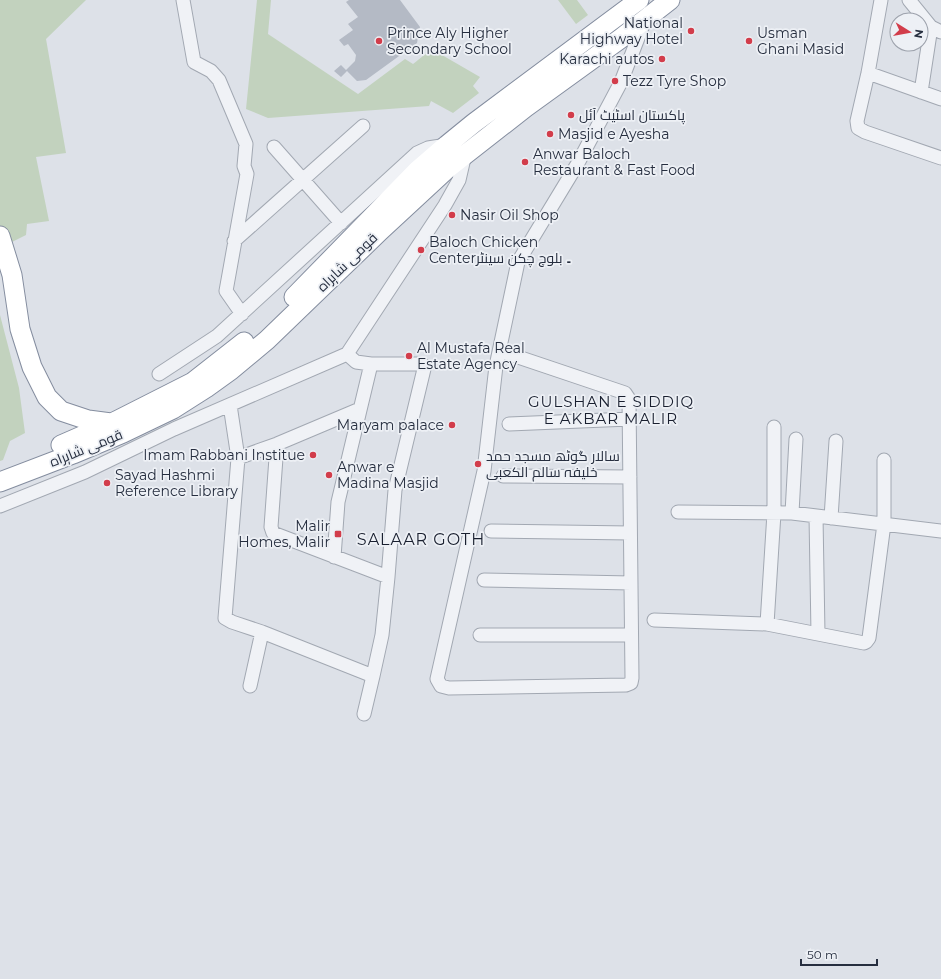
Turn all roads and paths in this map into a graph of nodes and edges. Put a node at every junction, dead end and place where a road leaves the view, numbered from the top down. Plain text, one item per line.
1 (183, 0) edge
2 (670, 0) edge
3 (881, 0) edge
4 (909, 0) edge
5 (643, 8) edge
6 (936, 29) edge
7 (868, 73) junction
8 (921, 92) junction
9 (941, 99) edge
10 (363, 126) dead end
11 (447, 146) junction
12 (274, 147) dead end
13 (465, 154) junction
14 (941, 158) edge
15 (303, 180) junction
16 (340, 223) junction
17 (0, 236) edge
18 (234, 241) junction
19 (242, 314) junction
20 (500, 351) junction
21 (347, 354) junction
22 (371, 364) junction
23 (158, 374) dead end
24 (230, 405) junction
25 (360, 409) junction
26 (629, 419) junction
27 (112, 423) junction
28 (509, 424) dead end
29 (774, 427) dead end
30 (796, 439) dead end
31 (836, 441) dead end
32 (277, 444) junction
33 (238, 458) junction
34 (884, 460) dead end
35 (10, 470) edge
36 (503, 476) dead end
37 (630, 477) junction
38 (0, 482) edge
39 (0, 506) edge
40 (678, 512) dead end
41 (774, 513) junction
42 (792, 513) junction
43 (816, 516) junction
44 (831, 518) junction
45 (884, 524) junction
46 (941, 531) edge
47 (491, 532) dead end
48 (630, 533) junction
49 (334, 556) junction
50 (388, 577) junction
51 (484, 580) dead end
52 (631, 583) junction
53 (654, 620) dead end
54 (767, 624) junction
55 (262, 632) junction
56 (818, 634) junction
57 (480, 635) dead end
58 (632, 635) junction
59 (373, 676) junction
60 (250, 686) dead end
61 (364, 714) dead end

1 - 18 street
2 - 5 highway, قومی شاہراہ
3 - 7 street
4 - 6 street
5 - 11 highway, قومی شاہراہ
5 - 13 highway, قومی شاہراہ
5 - 20 street
6 - 8 street
7 - 8 street
7 - 14 street
8 - 9 street
10 - 15 street
11 - 16 street
11 - 27 highway, قومی شاہراہ
12 - 15 street
13 - 21 street
13 - 35 highway, قومی شاہراہ
15 - 16 street
15 - 18 street
16 - 19 street
17 - 27 highway
18 - 19 street
19 - 23 street
20 - 26 street
20 - 58 street
21 - 22 street
21 - 24 street
22 - 25 street
22 - 50 street
24 - 33 street
24 - 39 street
25 - 32 street
25 - 49 street
26 - 28 street
26 - 37 street
27 - 35 highway, قومی شاہراہ
29 - 41 street
30 - 42 street
31 - 44 street
32 - 33 street
32 - 49 street
33 - 55 street
34 - 45 street
35 - 38 highway, قومی شاہراہ
36 - 37 street
37 - 48 street
40 - 41 street
41 - 42 street
41 - 54 street
42 - 43 street
43 - 44 street
43 - 56 street
44 - 45 street
45 - 46 street
45 - 56 street
47 - 48 street
48 - 52 street
49 - 50 street
50 - 59 street
51 - 52 street
52 - 58 street
53 - 54 street
54 - 56 street
55 - 59 street
55 - 60 street
57 - 58 street
59 - 61 street

